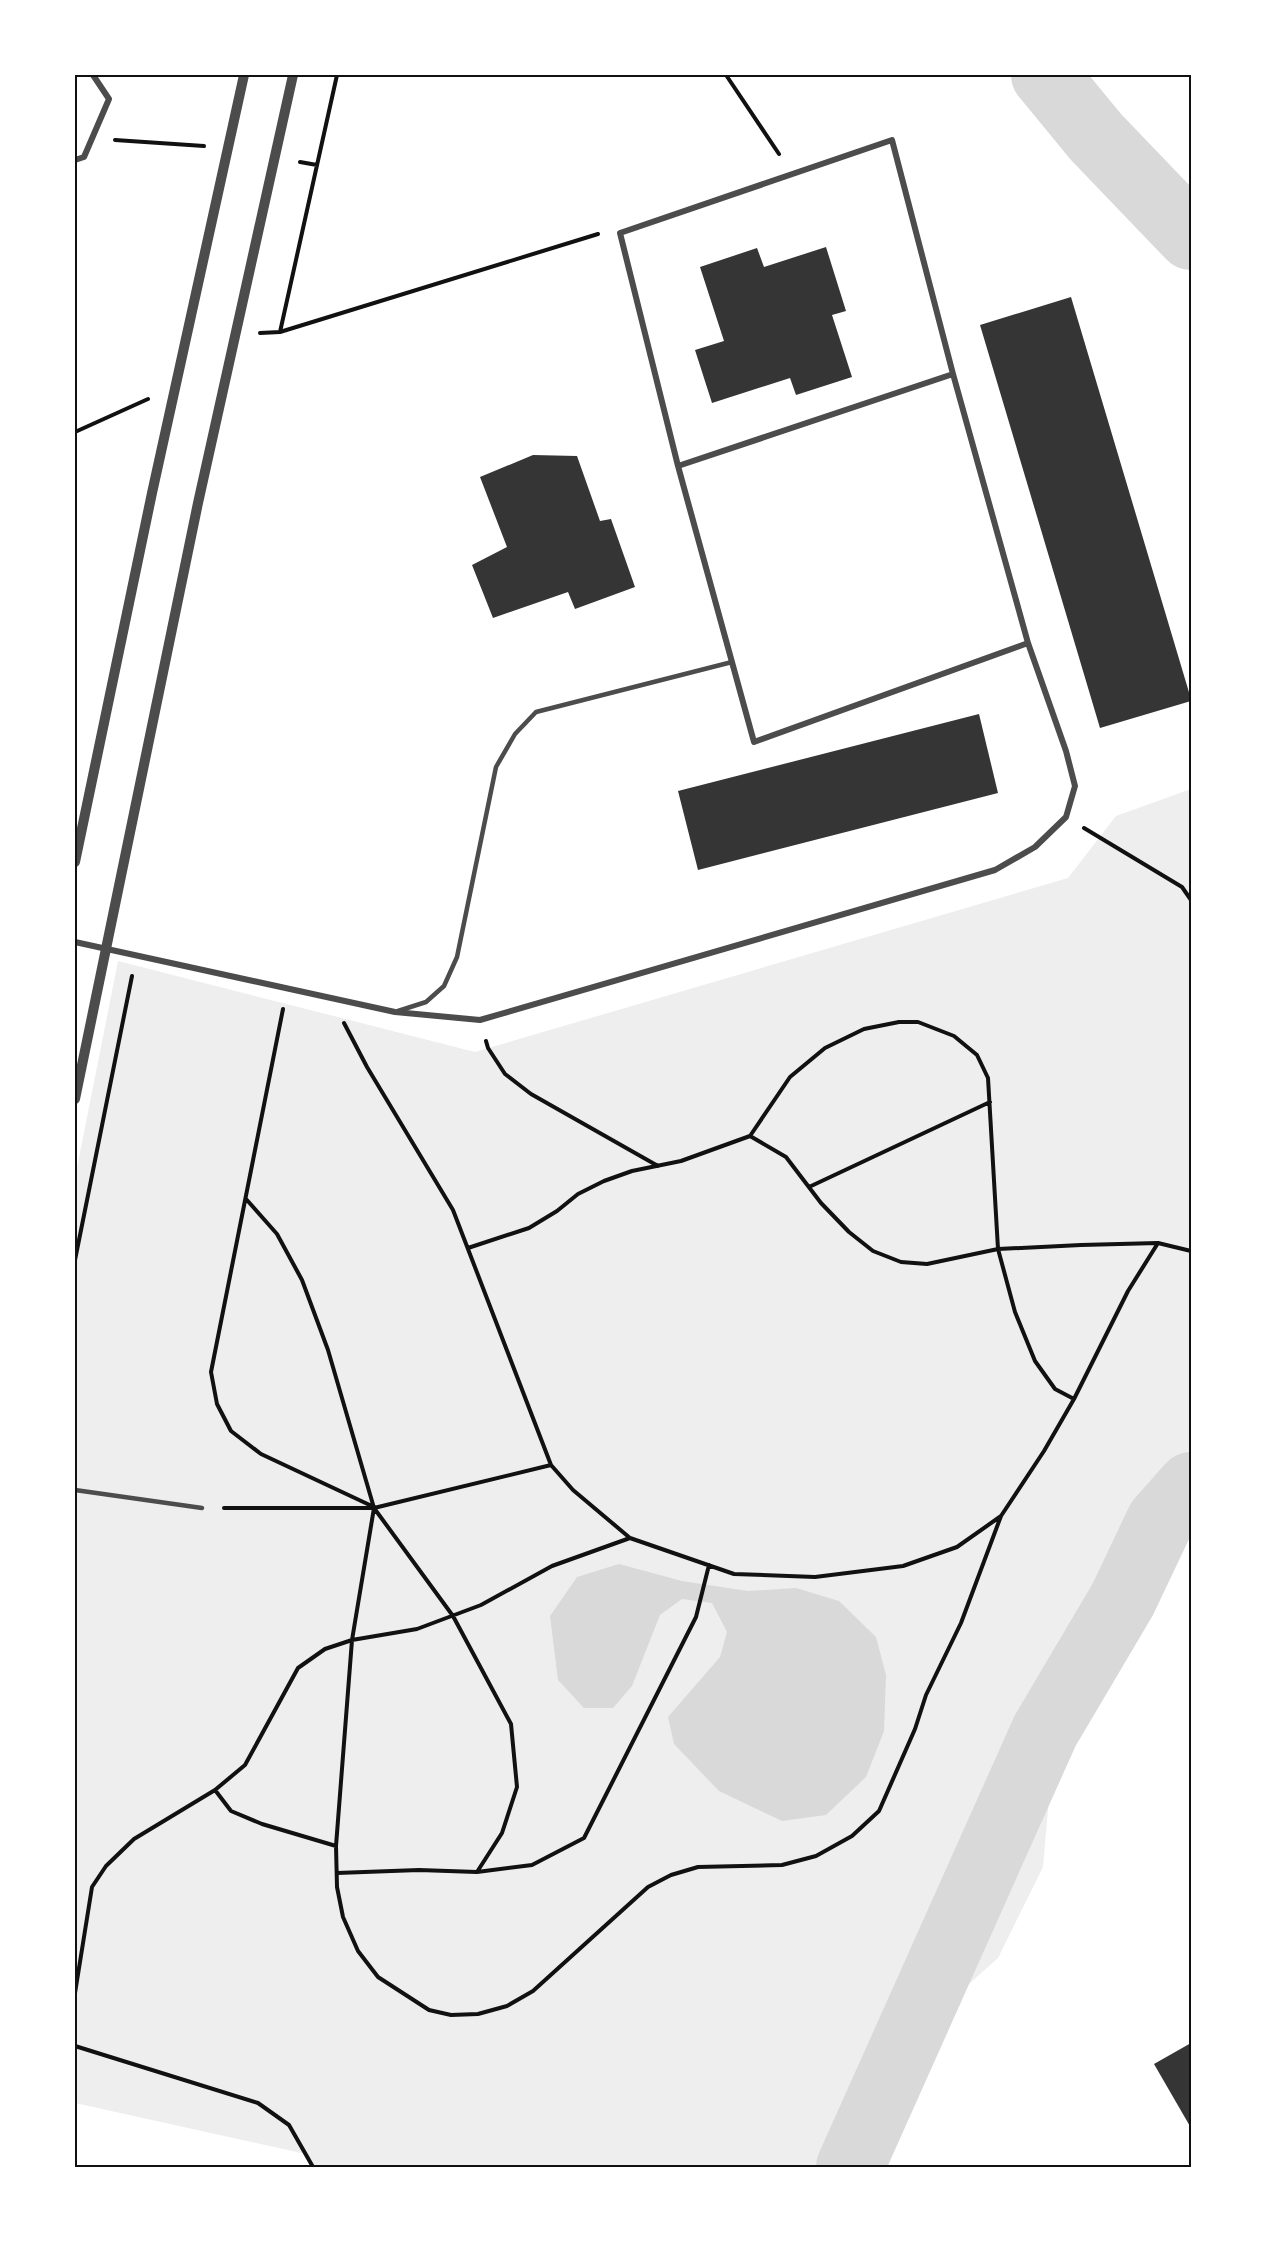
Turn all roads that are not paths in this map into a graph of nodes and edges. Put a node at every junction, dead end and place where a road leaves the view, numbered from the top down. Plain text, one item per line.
1 (93, 75) edge
2 (244, 75) edge
3 (293, 75) edge
4 (75, 160) edge
5 (952, 374) junction
6 (678, 466) junction
7 (1028, 643) junction
8 (732, 662) junction
9 (75, 862) edge
10 (75, 942) edge
11 (106, 948) junction
12 (395, 1012) junction
13 (75, 1100) edge
14 (75, 1490) edge
15 (202, 1508) road end

1 - 4 street
2 - 9 street
3 - 11 street
5 - 6 street
5 - 6 street
5 - 7 street
6 - 8 street
7 - 8 street
7 - 12 street
8 - 12 lane
10 - 11 street
11 - 12 street
11 - 13 street
14 - 15 lane

